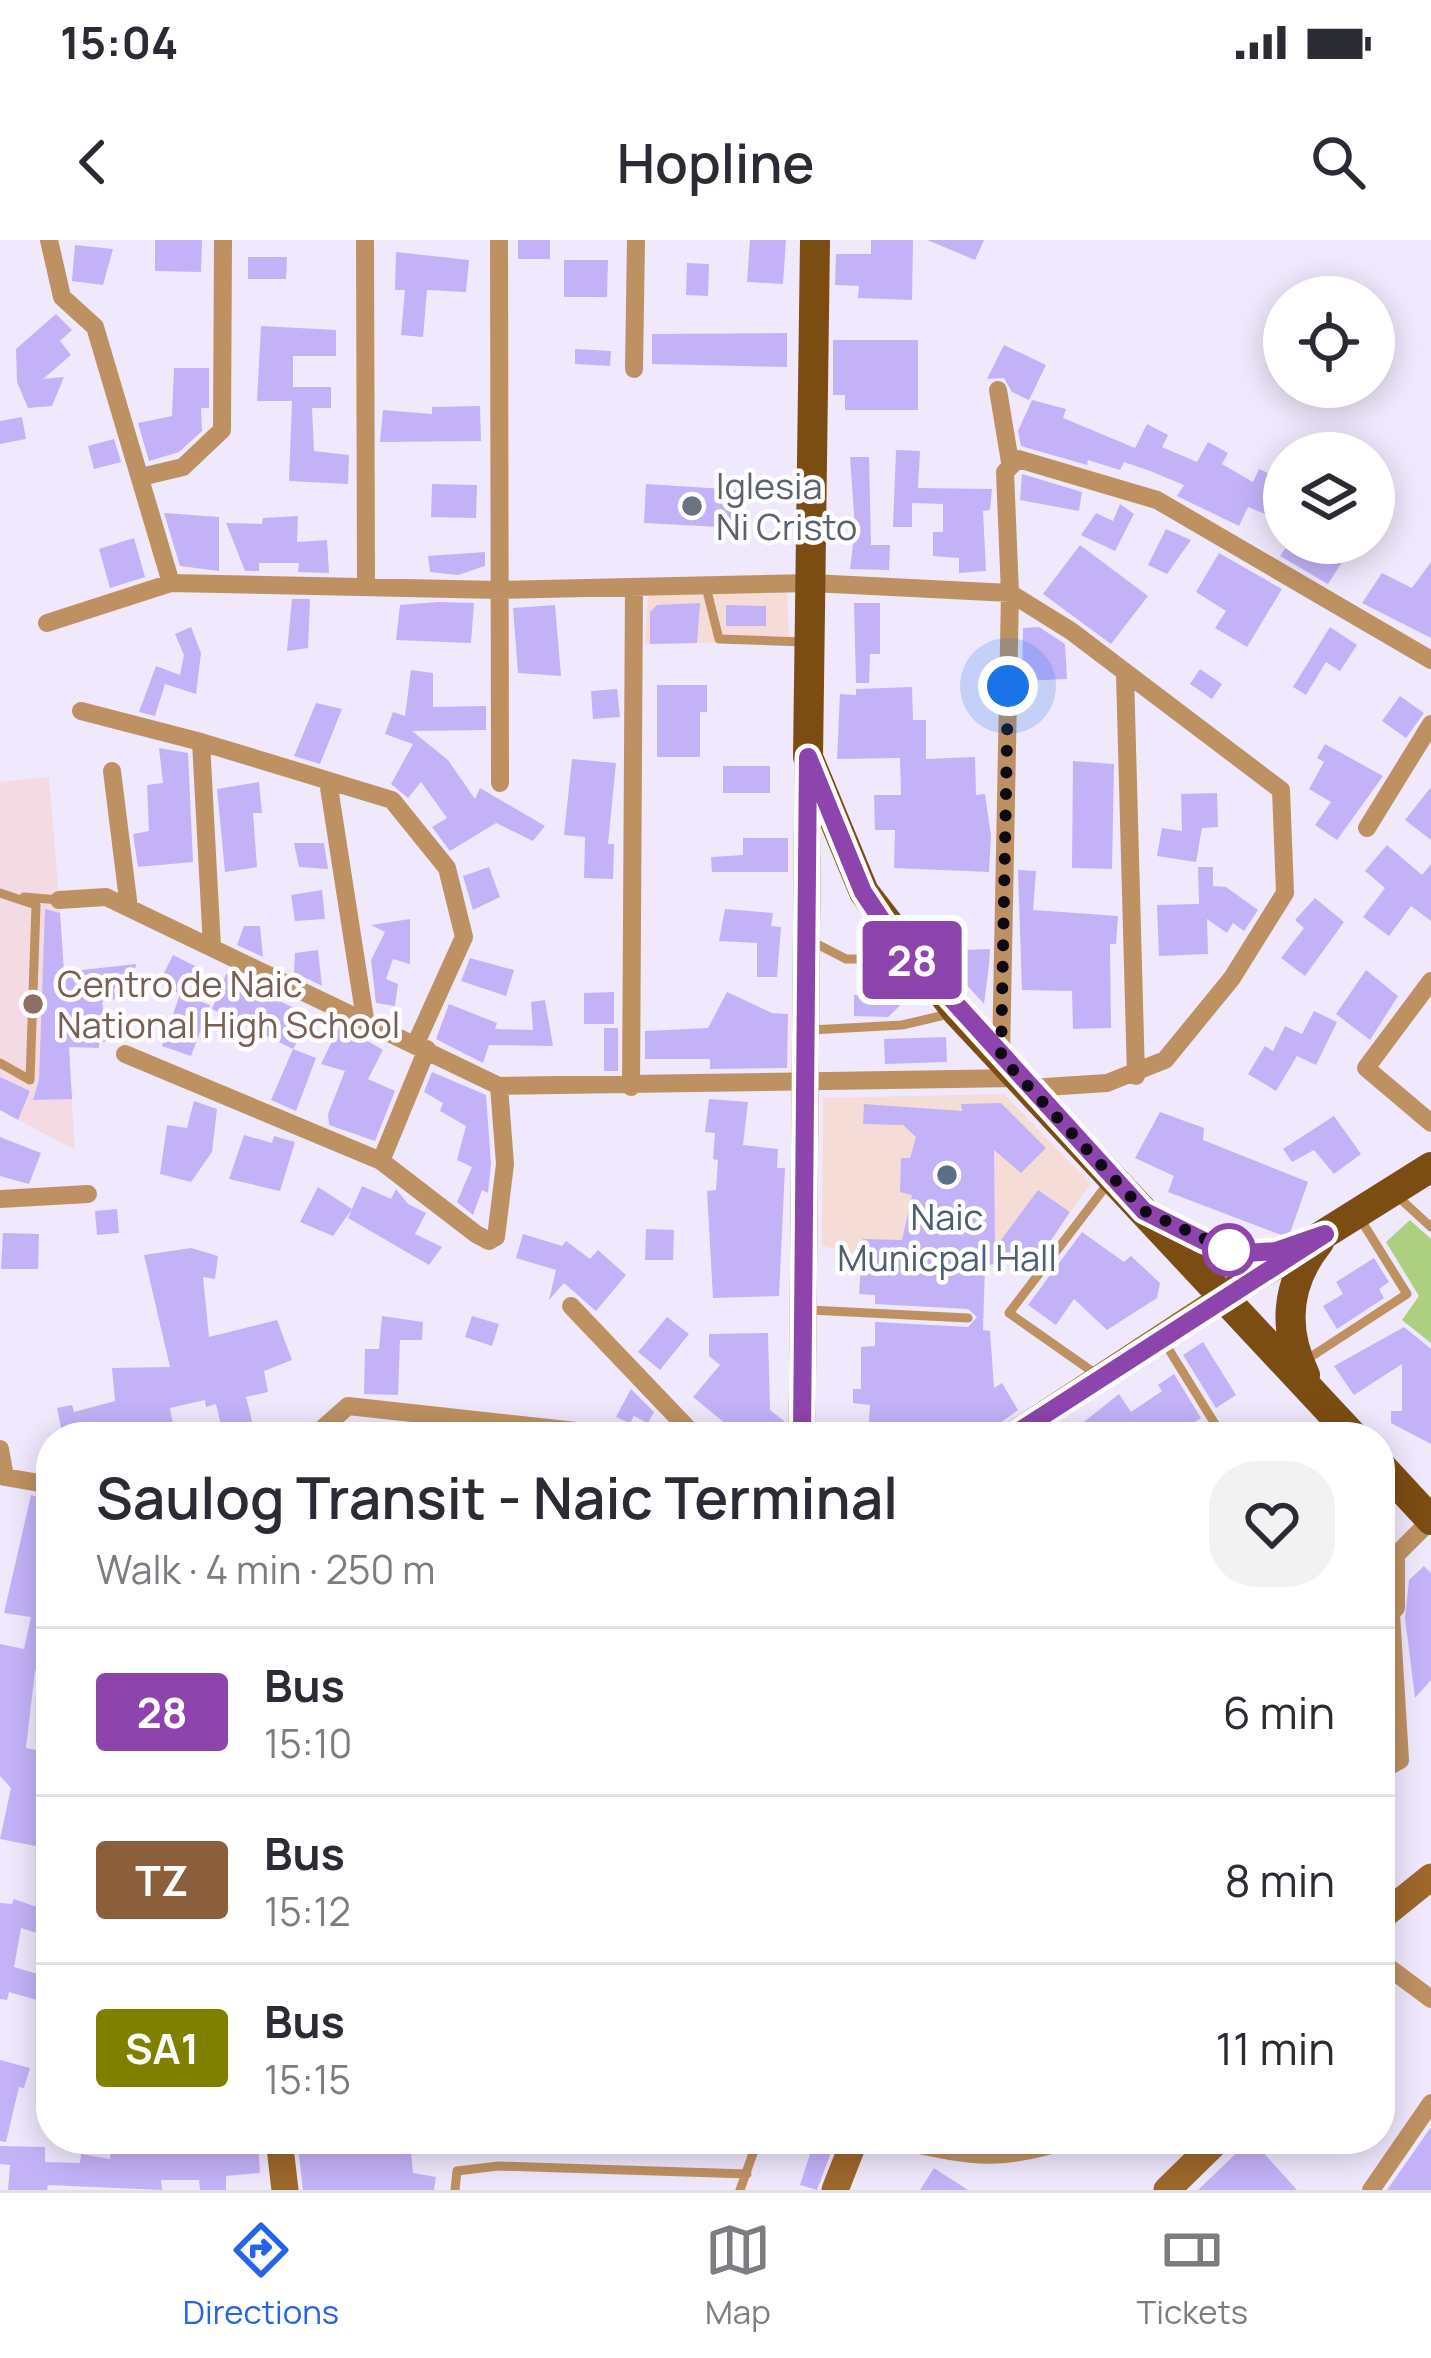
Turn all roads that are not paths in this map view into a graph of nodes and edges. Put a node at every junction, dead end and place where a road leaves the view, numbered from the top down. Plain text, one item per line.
1 (49, 240) edge
2 (223, 240) edge
3 (365, 240) edge
4 (499, 240) edge
5 (635, 240) edge
6 (815, 240) edge
7 (634, 369) dead end
8 (998, 390) dead end
9 (1010, 462) junction
10 (141, 477) junction
11 (171, 583) junction
12 (812, 584) junction
13 (706, 585) junction
14 (366, 586) junction
15 (634, 587) junction
16 (499, 590) junction
17 (1010, 593) junction
18 (47, 623) dead end
19 (810, 642) junction
20 (1431, 660) edge
21 (1125, 674) junction
22 (82, 711) dead end
23 (1431, 724) edge
24 (201, 742) junction
25 (808, 757) junction
26 (112, 771) dead end
27 (328, 781) junction
28 (500, 783) dead end
29 (1367, 827) dead end
30 (2, 898) edge
31 (59, 900) joint
32 (129, 908) junction
33 (806, 939) junction
34 (212, 947) junction
35 (912, 960) junction
36 (1431, 981) edge
37 (957, 1012) junction
38 (365, 1019) junction
39 (806, 1031) junction
40 (422, 1046) junction
41 (125, 1054) dead end
42 (0, 1064) edge
43 (1017, 1074) junction
44 (1136, 1076) junction
45 (806, 1084) junction
46 (499, 1086) junction
47 (631, 1087) junction
48 (1431, 1123) edge
49 (381, 1161) junction
50 (1431, 1167) edge
51 (1112, 1178) junction
52 (1392, 1191) junction
53 (88, 1194) dead end
54 (0, 1199) edge
55 (1144, 1211) junction
56 (1357, 1214) junction
57 (1431, 1226) edge
58 (1325, 1234) junction
59 (1222, 1298) junction
60 (571, 1306) dead end
61 (804, 1310) junction
62 (968, 1318) dead end
63 (1161, 1338) junction
64 (1296, 1367) junction
65 (1101, 1377) junction
66 (330, 1422) edge
67 (495, 1422) edge
68 (682, 1422) edge
69 (802, 1422) edge
70 (1033, 1422) edge
71 (1214, 1422) edge
72 (1340, 1422) edge
73 (0, 1449) edge
74 (3, 1481) edge
75 (1395, 1481) edge
76 (36, 1484) edge
77 (1431, 1520) edge
78 (1395, 1609) edge
79 (1395, 1709) edge
80 (1395, 1763) edge
81 (1431, 1876) edge
82 (1395, 1906) edge
83 (1395, 1972) edge
84 (1431, 1999) edge
85 (1431, 2103) edge
86 (281, 2154) edge
87 (753, 2154) edge
88 (849, 2154) edge
89 (959, 2154) edge
90 (1025, 2154) edge
91 (1204, 2154) edge
92 (747, 2174) junction
93 (286, 2190) edge
94 (454, 2190) edge
95 (740, 2190) edge
96 (835, 2190) edge
97 (1167, 2190) edge
98 (1371, 2190) edge

1 - 10 street
2 - 10 street
3 - 14 street
4 - 16 street
5 - 7 street
6 - 12 main road
8 - 9 street
9 - 17 street
9 - 20 street
10 - 11 street
11 - 14 street
11 - 18 street
12 - 13 street
12 - 17 street
12 - 19 main road
13 - 15 street
13 - 19 lane
14 - 16 street
15 - 16 street
15 - 47 street
16 - 28 street
17 - 21 street
17 - 43 street
19 - 25 main road
21 - 44 street
21 - 44 street
22 - 24 street
23 - 29 street
24 - 27 street
24 - 34 street
25 - 33 main road
25 - 35 main road
26 - 32 street
27 - 38 street
27 - 40 street
30 - 31 lane
30 - 42 lane
31 - 32 street
32 - 34 street
33 - 35 lane
33 - 39 main road
34 - 38 street
35 - 37 main road
36 - 48 street
37 - 39 lane
37 - 43 main road
38 - 40 street
39 - 45 main road
40 - 46 street
40 - 49 street
41 - 49 street
43 - 44 street
43 - 45 street
43 - 51 main road
45 - 47 street
45 - 61 main road
46 - 47 street
46 - 49 street
50 - 52 main road
51 - 55 main road
51 - 65 lane
52 - 56 main road
52 - 57 lane
53 - 54 street
55 - 58 lane
55 - 59 main road
56 - 58 main road
56 - 64 lane
58 - 59 main road
58 - 64 main road
59 - 63 main road
59 - 64 main road
60 - 68 street
61 - 62 lane
61 - 69 main road
63 - 65 main road
63 - 71 lane
64 - 72 main road
65 - 70 main road
66 - 67 street
73 - 74 street
74 - 76 street
75 - 77 main road
77 - 78 street
79 - 80 street
81 - 82 main road
83 - 84 street
85 - 98 street
86 - 93 main road
87 - 92 lane
88 - 96 main road
89 - 90 street
91 - 97 main road
92 - 94 lane
92 - 95 lane

